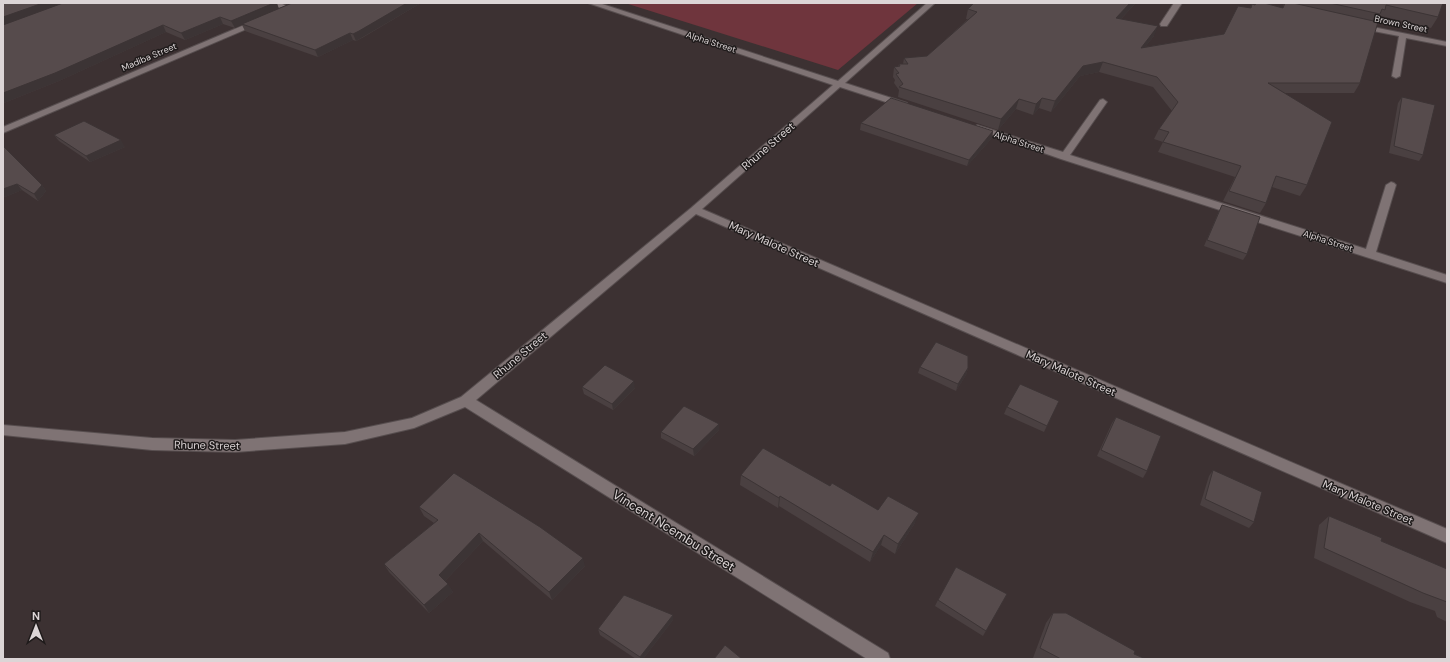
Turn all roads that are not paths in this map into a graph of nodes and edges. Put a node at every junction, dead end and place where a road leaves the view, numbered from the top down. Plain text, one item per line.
1 (273, 3) edge
2 (592, 3) edge
3 (931, 3) edge
4 (1178, 3) edge
5 (299, 5) edge
6 (289, 9) junction
7 (1349, 23) edge
8 (1164, 24) dead end
9 (1403, 35) junction
10 (1447, 44) edge
11 (1396, 76) dead end
12 (840, 83) junction
13 (1103, 102) dead end
14 (914, 108) edge
15 (967, 125) edge
16 (3, 130) edge
17 (1064, 157) junction
18 (1391, 185) dead end
19 (695, 210) junction
20 (1370, 255) junction
21 (1447, 279) edge
22 (466, 401) junction
23 (3, 430) edge
24 (1447, 536) edge
25 (882, 659) edge

1 - 6 street
2 - 12 street, Alpha Street
3 - 12 street, Rhune Street
4 - 8 street
5 - 6 street, Madiba Street
6 - 16 street, Madiba Street
7 - 9 street, Brown Street
9 - 10 street, Brown Street
9 - 11 street
12 - 14 street, Alpha Street
12 - 19 street, Rhune Street
13 - 17 street
15 - 17 street, Alpha Street
17 - 20 street, Alpha Street
18 - 20 street
19 - 22 street, Rhune Street
19 - 24 street, Mary Malote Street
20 - 21 street, Alpha Street
22 - 23 street, Rhune Street
22 - 25 street, Vincent Ncembu Street

